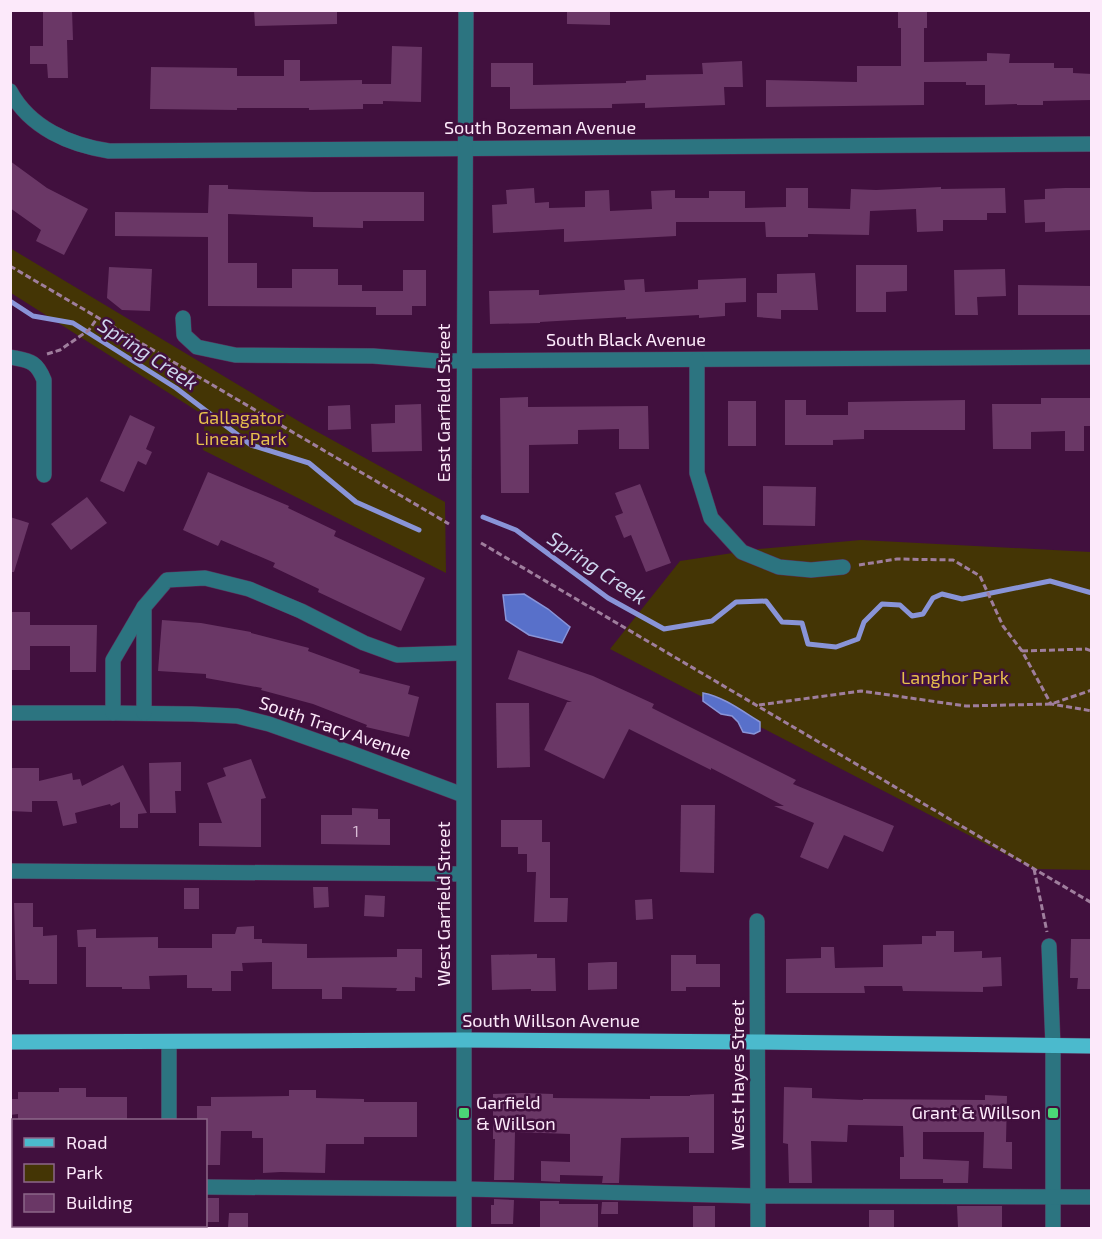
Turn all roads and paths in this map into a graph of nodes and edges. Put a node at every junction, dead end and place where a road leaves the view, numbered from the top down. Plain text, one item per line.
1 (466, 10) edge
2 (10, 91) edge
3 (1092, 144) edge
4 (465, 148) junction
5 (10, 266) edge
6 (98, 317) junction
7 (183, 318) dead end
8 (60, 350) dead end
9 (10, 357) edge
10 (1092, 357) edge
11 (698, 360) junction
12 (464, 361) junction
13 (45, 475) dead end
14 (464, 532) junction
15 (843, 567) joint
16 (144, 607) junction
17 (1022, 651) junction
18 (1092, 651) edge
19 (463, 653) junction
20 (1092, 690) edge
21 (1051, 704) junction
22 (757, 705) junction
23 (1092, 711) edge
24 (10, 713) edge
25 (113, 713) junction
26 (144, 713) junction
27 (463, 795) junction
28 (1034, 869) junction
29 (10, 871) edge
30 (463, 874) junction
31 (1092, 903) edge
32 (758, 921) dead end
33 (1050, 946) joint
34 (464, 1040) junction
35 (10, 1041) edge
36 (169, 1042) junction
37 (758, 1042) junction
38 (1053, 1046) junction
39 (1092, 1046) edge
40 (169, 1119) edge
41 (207, 1188) edge
42 (464, 1190) junction
43 (758, 1196) junction
44 (1053, 1197) junction
45 (1092, 1197) edge
46 (464, 1228) edge
47 (758, 1228) edge
48 (1053, 1228) edge

1 - 4 street, East Garfield Street
2 - 4 street, South Bozeman Avenue
3 - 4 street, South Bozeman Avenue
4 - 12 street, East Garfield Street
5 - 6 path
6 - 8 path
6 - 14 path
7 - 12 street, South Black Avenue
9 - 13 street
10 - 11 street, South Black Avenue
11 - 12 street, South Black Avenue
11 - 15 street
12 - 14 street, East Garfield Street
14 - 19 street, East Garfield Street
14 - 22 path
15 - 17 path
16 - 19 street
16 - 25 street
16 - 26 street
17 - 18 path
17 - 21 path
19 - 27 street, East Garfield Street
20 - 21 path
21 - 22 path
21 - 23 path
22 - 28 path
24 - 25 street, South Tracy Avenue
25 - 26 street, South Tracy Avenue
26 - 27 street, South Tracy Avenue
27 - 30 street, West Garfield Street
28 - 31 path
28 - 33 path
29 - 30 street
30 - 34 street, West Garfield Street
32 - 37 street, West Hayes Street
33 - 38 street
34 - 36 main road, South Willson Avenue
34 - 37 main road, South Willson Avenue
34 - 42 street, West Garfield Street
35 - 36 main road, South Willson Avenue
36 - 40 street
37 - 38 main road, South Willson Avenue
37 - 43 street, West Hayes Street
38 - 39 main road, South Willson Avenue
38 - 44 street
41 - 42 street
42 - 43 street
42 - 46 street, West Garfield Street
43 - 44 street
43 - 47 street, West Hayes Street
44 - 45 street
44 - 48 street

